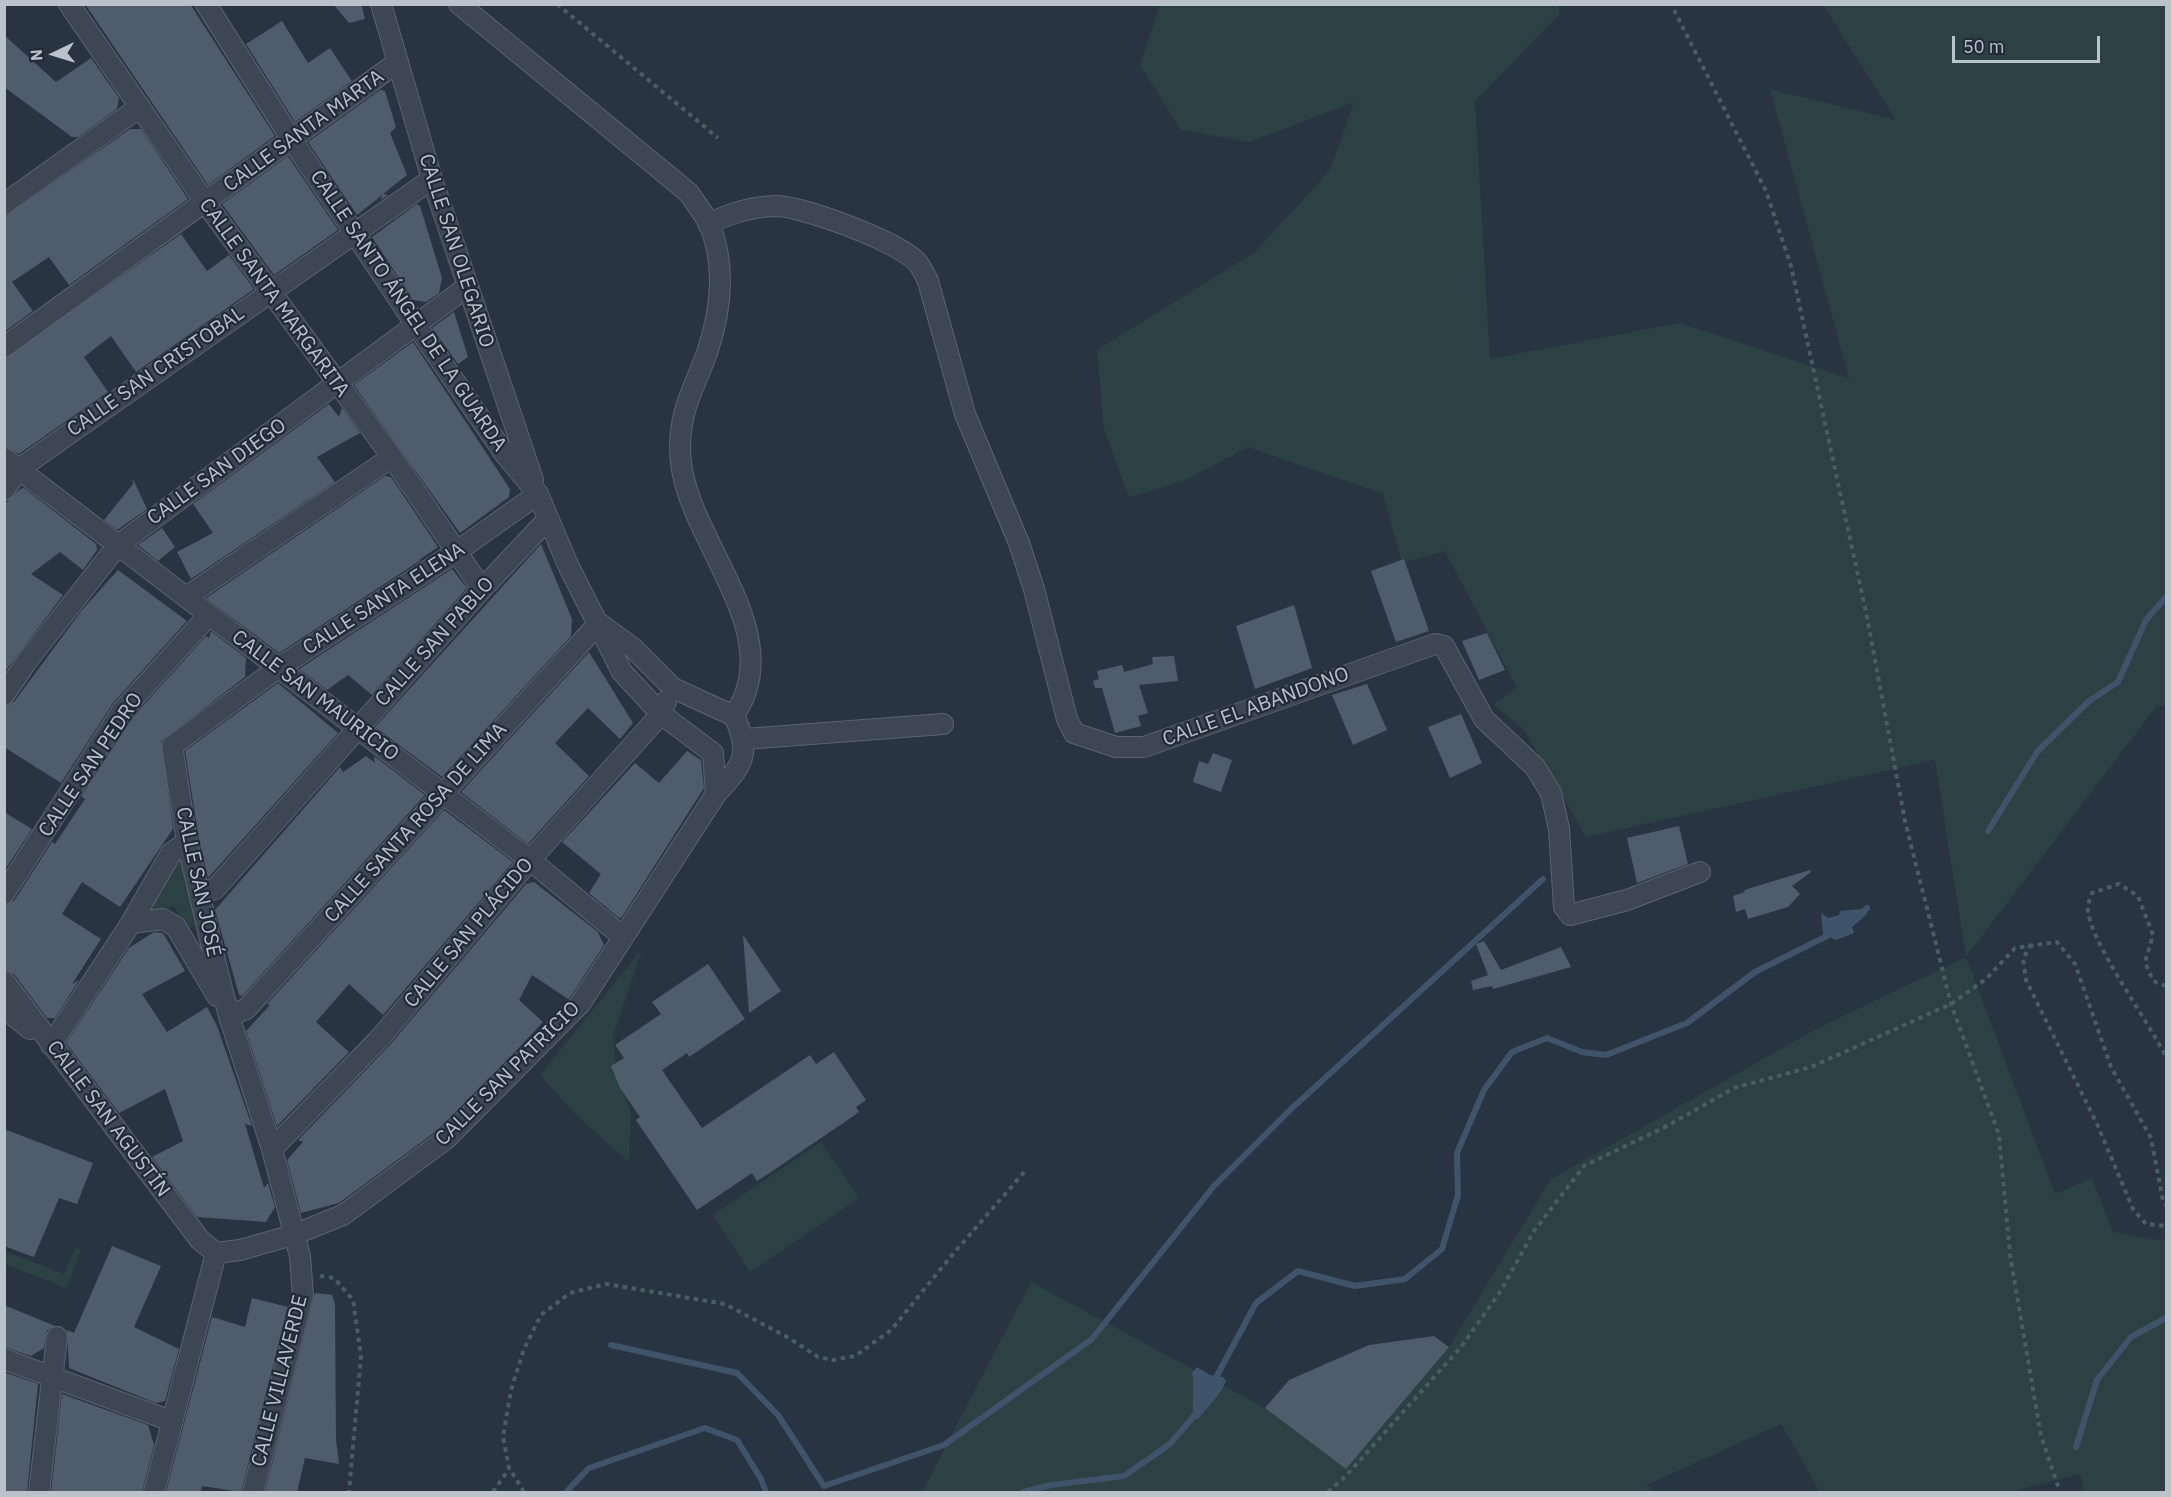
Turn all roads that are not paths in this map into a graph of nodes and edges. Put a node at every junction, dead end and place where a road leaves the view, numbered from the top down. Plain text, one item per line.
1 (69, 4) edge
2 (206, 4) edge
3 (381, 4) edge
4 (459, 4) edge
5 (398, 63) junction
6 (140, 107) junction
7 (292, 140) junction
8 (432, 179) junction
9 (205, 202) junction
10 (4, 204) edge
11 (708, 224) junction
12 (356, 234) junction
13 (467, 287) junction
14 (270, 291) junction
15 (416, 325) junction
16 (4, 347) edge
17 (336, 384) junction
18 (505, 403) junction
19 (480, 417) junction
20 (392, 457) junction
21 (12, 464) edge
22 (4, 490) edge
23 (538, 494) junction
24 (549, 519) junction
25 (118, 545) junction
26 (456, 552) junction
27 (482, 589) junction
28 (186, 597) junction
29 (209, 615) junction
30 (599, 623) junction
31 (278, 668) junction
32 (673, 688) junction
33 (4, 695) edge
34 (661, 714) junction
35 (734, 716) junction
36 (943, 724) dead end
37 (357, 728) junction
38 (743, 745) junction
39 (172, 746) joint
40 (713, 753) junction
41 (442, 793) junction
42 (716, 794) junction
43 (187, 842) junction
44 (530, 860) junction
45 (1700, 873) dead end
46 (4, 894) edge
47 (199, 894) junction
48 (131, 923) junction
49 (623, 937) junction
50 (4, 981) edge
51 (4, 1008) edge
52 (229, 1016) junction
53 (51, 1045) junction
54 (272, 1149) junction
55 (293, 1235) junction
56 (216, 1253) junction
57 (57, 1337) dead end
58 (4, 1359) edge
59 (51, 1376) junction
60 (171, 1421) junction
61 (39, 1492) edge
62 (154, 1492) edge
63 (253, 1492) edge

1 - 6 street, CALLE SANTA MARGARITA
2 - 7 street, CALLE SANTO ÁNGEL DE LA GUARDA
3 - 5 street, CALLE SAN OLEGARIO
4 - 11 street
5 - 7 street, CALLE SANTA MARTA
5 - 8 street, CALLE SAN OLEGARIO
6 - 9 street, CALLE SANTA MARGARITA
6 - 10 street
7 - 9 street, CALLE SANTA MARTA
7 - 12 street, CALLE SANTO ÁNGEL DE LA GUARDA
8 - 12 street, CALLE SAN CRISTOBAL
8 - 13 street, CALLE SAN OLEGARIO
9 - 14 street, CALLE SANTA MARGARITA
9 - 16 street, CALLE SANTA MARTA
11 - 35 street
11 - 45 street, CALLE EL ABANDONO
12 - 14 street, CALLE SAN CRISTOBAL
12 - 15 street, CALLE SANTO ÁNGEL DE LA GUARDA
13 - 15 street, CALLE SAN DIEGO
13 - 18 street, CALLE SAN OLEGARIO
14 - 17 street, CALLE SANTA MARGARITA
14 - 21 street, CALLE SAN CRISTOBAL
15 - 17 street, CALLE SAN DIEGO
15 - 19 street, CALLE SANTO ÁNGEL DE LA GUARDA
17 - 20 street, CALLE SANTA MARGARITA
17 - 25 street, CALLE SAN DIEGO
18 - 19 street
18 - 23 street, CALLE SAN OLEGARIO
19 - 23 street, CALLE SANTO ÁNGEL DE LA GUARDA
20 - 26 street, CALLE SANTA MARGARITA
20 - 28 street
21 - 22 street, CALLE SAN CRISTOBAL
21 - 25 street, CALLE SAN MAURICIO
23 - 24 street, CALLE SANTO ÁNGEL DE LA GUARDA
23 - 26 street, CALLE SANTA ELENA
24 - 27 street, CALLE SAN PABLO
24 - 30 street, CALLE SANTO ÁNGEL DE LA GUARDA
25 - 28 street, CALLE SAN MAURICIO
25 - 33 street, CALLE SAN DIEGO
26 - 27 street, CALLE SANTA MARGARITA
26 - 31 street, CALLE SANTA ELENA
27 - 37 street, CALLE SAN PABLO
28 - 29 street, CALLE SAN MAURICIO
29 - 31 street, CALLE SAN MAURICIO
29 - 46 street, CALLE SAN PEDRO
30 - 32 street, CALLE SANTO ÁNGEL DE LA GUARDA
30 - 34 street, CALLE SANTO ÁNGEL DE LA GUARDA
30 - 41 street, CALLE SANTA ROSA DE LIMA
31 - 37 street, CALLE SAN MAURICIO
31 - 39 street, CALLE SANTA ELENA
32 - 34 street, CALLE SAN PLÁCIDO
32 - 35 street, CALLE SANTO ÁNGEL DE LA GUARDA
34 - 40 street, CALLE SANTO ÁNGEL DE LA GUARDA
34 - 44 street, CALLE SAN PLÁCIDO
35 - 38 street
36 - 38 street
37 - 41 street, CALLE SAN MAURICIO
37 - 47 street, CALLE SAN PABLO
38 - 40 street
38 - 42 street
39 - 43 street, CALLE SAN JOSÉ
40 - 42 street
41 - 44 street, CALLE SAN MAURICIO
41 - 52 street, CALLE SANTA ROSA DE LIMA
42 - 49 street, CALLE SAN PATRICIO
43 - 47 street, CALLE SAN JOSÉ
43 - 48 street
44 - 49 street, CALLE SAN MAURICIO
44 - 54 street, CALLE SAN PLÁCIDO
47 - 52 street, CALLE SAN JOSÉ
48 - 52 street, CALLE SAN JOSÉ
48 - 53 street
49 - 55 street, CALLE SAN PATRICIO
50 - 53 street, CALLE SAN AGUSTÍN
51 - 53 street
52 - 54 street, CALLE SAN JOSÉ
53 - 56 street, CALLE SAN AGUSTÍN
54 - 55 street, CALLE SAN JOSÉ
55 - 56 street, CALLE SAN PATRICIO
55 - 63 street, CALLE VILLAVERDE
56 - 60 street
57 - 59 street
58 - 59 street
59 - 60 street
59 - 61 street
60 - 62 street

